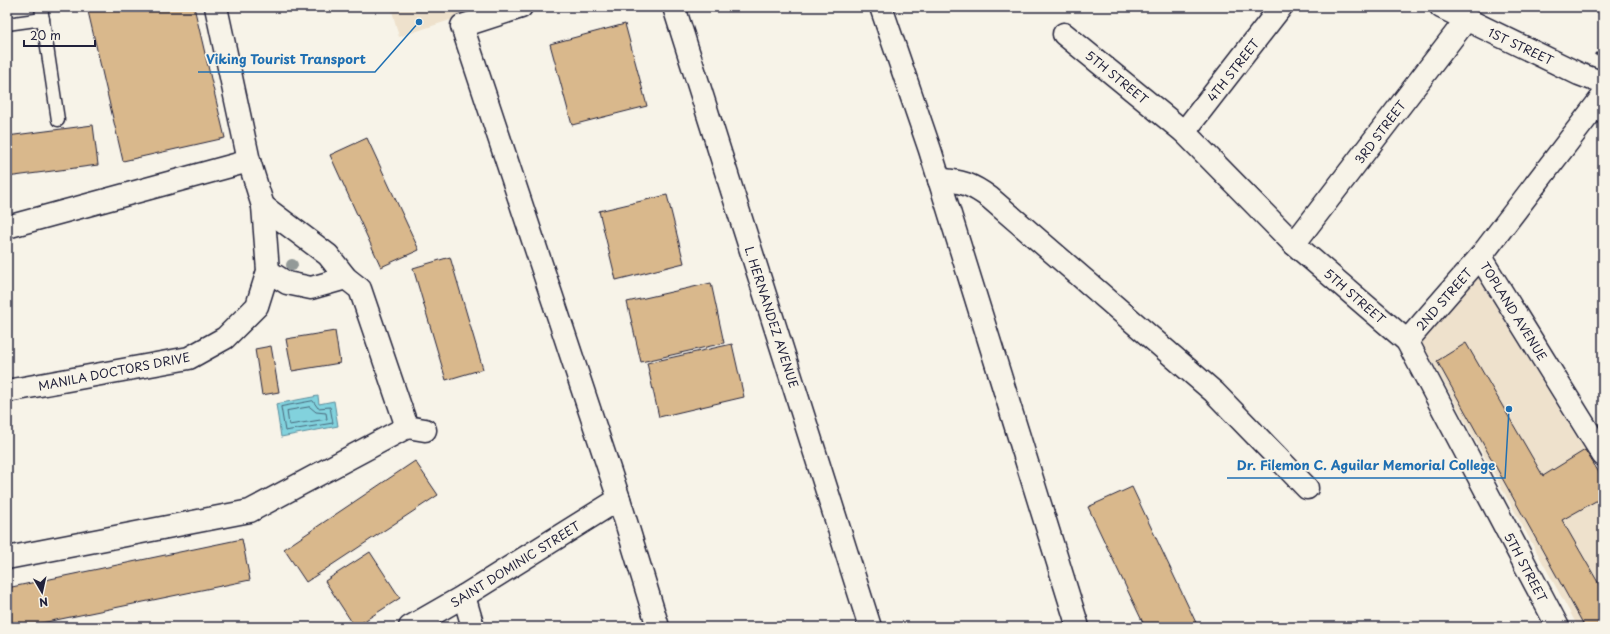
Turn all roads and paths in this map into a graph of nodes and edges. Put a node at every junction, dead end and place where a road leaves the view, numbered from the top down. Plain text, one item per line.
1 (216, 7) edge
2 (521, 7) edge
3 (674, 7) edge
4 (881, 7) edge
5 (1281, 7) edge
6 (1441, 7) edge
7 (42, 13) edge
8 (1466, 20) junction
9 (7, 24) edge
10 (1064, 34) dead end
11 (1603, 82) edge
12 (1603, 96) edge
13 (58, 120) dead end
14 (1184, 132) junction
15 (249, 161) junction
16 (939, 180) junction
17 (263, 206) junction
18 (7, 227) edge
19 (1294, 244) junction
20 (1480, 257) junction
21 (268, 271) junction
22 (346, 278) junction
23 (1407, 341) junction
24 (7, 391) edge
25 (1603, 455) edge
26 (1307, 488) dead end
27 (619, 499) junction
28 (7, 558) edge
29 (464, 596) junction
30 (410, 627) edge
31 (473, 627) edge
32 (658, 627) edge
33 (870, 627) edge
34 (1078, 627) edge
35 (1558, 627) edge

1 - 15 street, MANILA DOCTORS DRIVE
2 - 27 street
3 - 33 street, L. HERNANDEZ AVENUE
4 - 16 street
5 - 14 street, 4TH STREET
6 - 8 street, 1ST STREET
7 - 9 lane
7 - 13 lane
8 - 11 street, 1ST STREET
8 - 19 street, 3RD STREET
10 - 14 street, 5TH STREET
12 - 20 street, TOPLAND AVENUE
14 - 19 street, 5TH STREET
15 - 17 street, MANILA DOCTORS DRIVE
15 - 18 street
16 - 26 street
16 - 34 street
17 - 21 street, MANILA DOCTORS DRIVE
17 - 22 street
19 - 23 street, 5TH STREET
20 - 23 street, 2ND STREET
20 - 25 street, TOPLAND AVENUE
21 - 22 street
21 - 24 street, MANILA DOCTORS DRIVE
22 - 28 street
23 - 35 street, 5TH STREET
27 - 29 street, SAINT DOMINIC STREET
27 - 32 street
29 - 30 street, SAINT DOMINIC STREET
29 - 31 street

